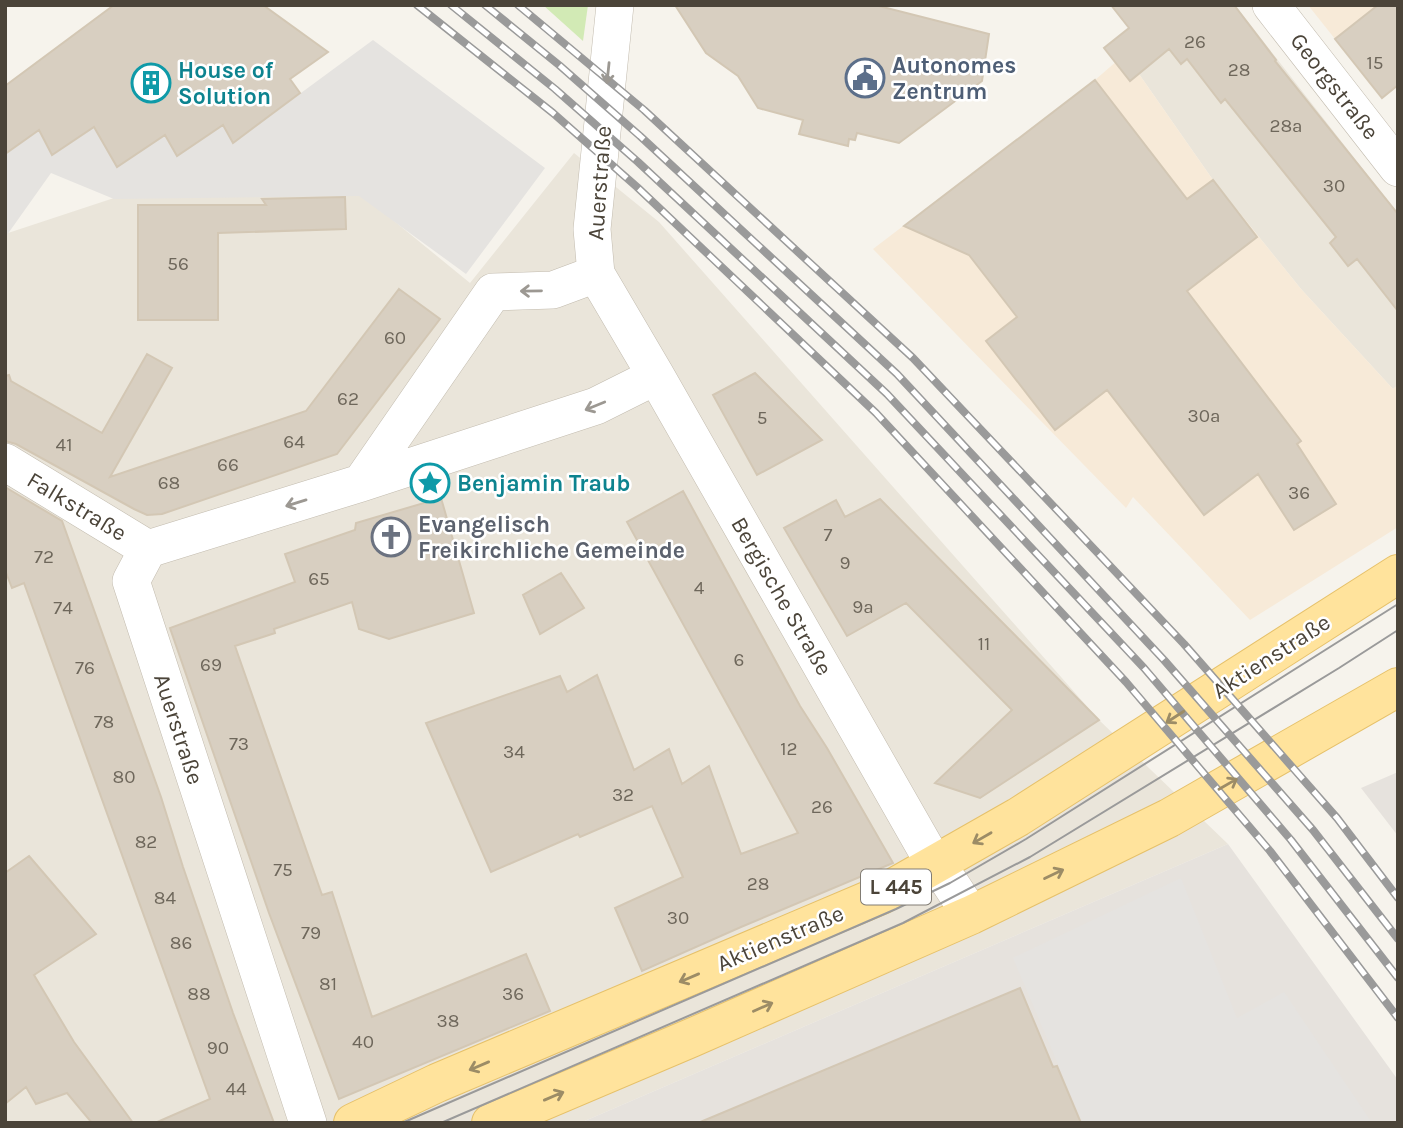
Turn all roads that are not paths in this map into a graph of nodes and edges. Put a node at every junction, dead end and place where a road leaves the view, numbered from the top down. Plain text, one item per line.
1 (615, 5) edge
2 (1271, 5) edge
3 (1398, 167) edge
4 (596, 274) junction
5 (656, 376) junction
6 (5, 462) edge
7 (361, 483) junction
8 (148, 549) junction
9 (1398, 575) edge
10 (1398, 687) edge
11 (935, 865) junction
12 (971, 915) junction
13 (308, 1123) edge
14 (353, 1123) edge
15 (491, 1123) edge

1 -> 4 street, Auerstraße
2 - 3 street, Georgstraße
4 - 5 street, Bergische Straße
4 -> 7 street, Auerstraße
5 -> 7 street
5 - 11 street, Bergische Straße
6 - 8 street, Falkstraße
7 -> 8 street
8 - 13 street, Auerstraße
9 -> 11 main road, Aktienstraße / L 445
12 -> 10 main road, L 445
11 - 12 street, Bergische Straße
11 -> 14 main road, Aktienstraße / L 445
15 -> 12 main road, L 445

